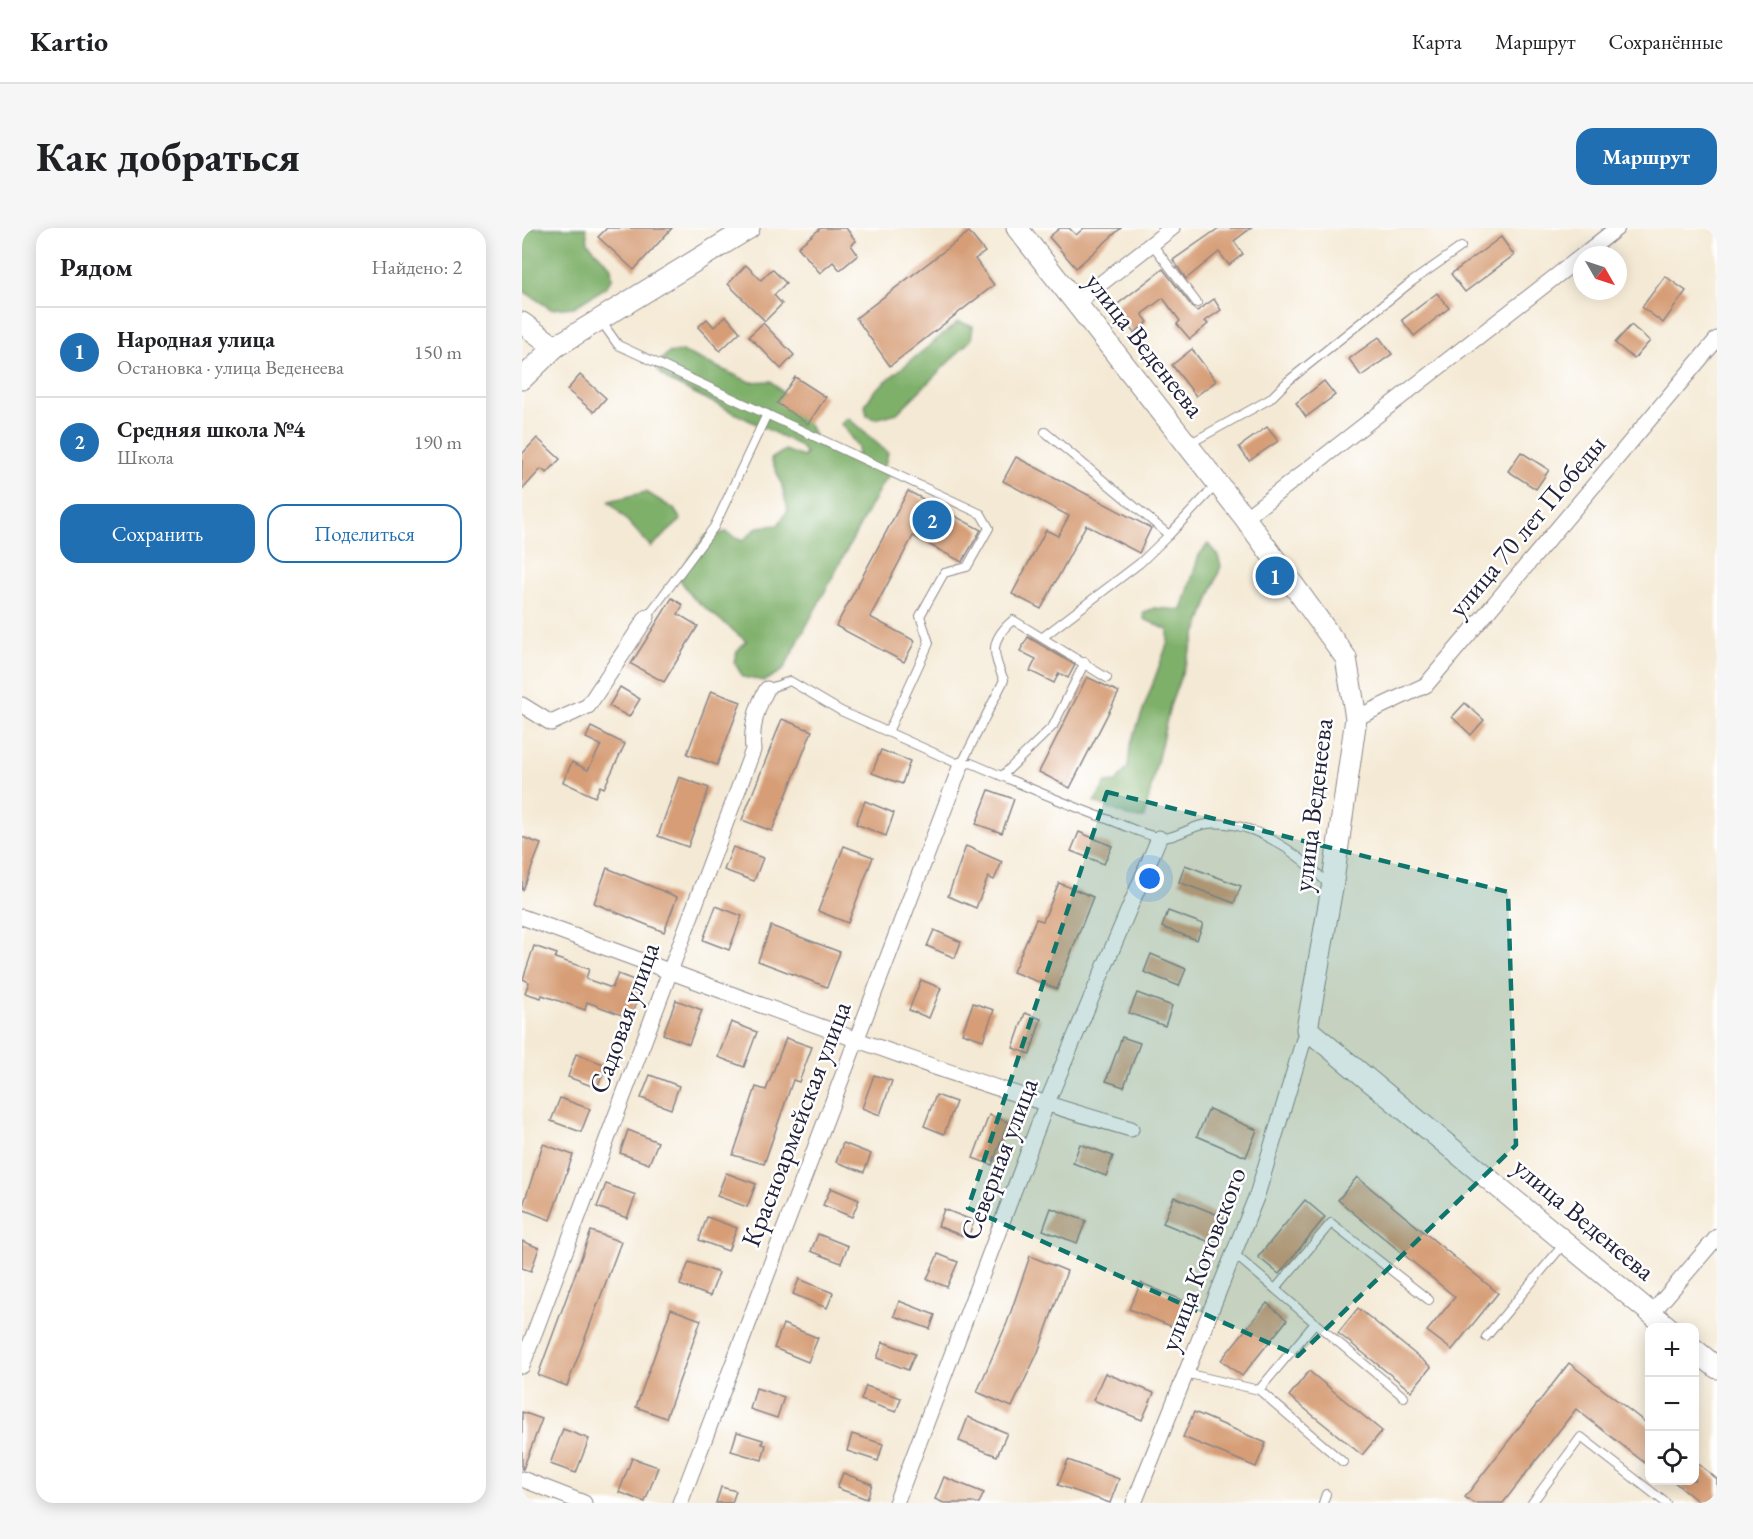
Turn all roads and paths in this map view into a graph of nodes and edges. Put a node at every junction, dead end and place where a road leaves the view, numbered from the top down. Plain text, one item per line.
1 (749, 228) edge
2 (1017, 228) edge
3 (1172, 228) edge
4 (1617, 228) edge
5 (1154, 237) edge
6 (1594, 246) edge
7 (1461, 247) dead end
8 (1573, 262) edge
9 (1076, 303) junction
10 (1197, 303) dead end
11 (600, 319) junction
12 (522, 323) edge
13 (1717, 339) edge
14 (555, 347) junction
15 (522, 379) edge
16 (767, 414) junction
17 (1044, 432) dead end
18 (1187, 445) junction
19 (1218, 483) junction
20 (1245, 518) junction
21 (1169, 535) junction
22 (647, 617) joint
23 (1043, 637) junction
24 (1085, 662) junction
25 (1107, 678) dead end
26 (767, 689) joint
27 (522, 705) edge
28 (1356, 718) junction
29 (888, 732) junction
30 (961, 765) junction
31 (1002, 776) junction
32 (1159, 838) junction
33 (1332, 888) junction
34 (522, 917) edge
35 (669, 970) junction
36 (1307, 1029) junction
37 (855, 1038) junction
38 (1046, 1105) junction
39 (1131, 1128) dead end
40 (1717, 1237) edge
41 (1566, 1241) junction
42 (1233, 1254) junction
43 (1276, 1288) junction
44 (1429, 1300) dead end
45 (1652, 1313) junction
46 (1315, 1323) junction
47 (1663, 1323) edge
48 (1486, 1337) dead end
49 (1699, 1352) edge
50 (522, 1366) edge
51 (1717, 1368) edge
52 (1185, 1373) junction
53 (1259, 1390) junction
54 (1404, 1397) dead end
55 (1343, 1462) dead end
56 (522, 1479) edge
57 (1326, 1494) dead end
58 (1533, 1502) edge
59 (1664, 1502) edge
60 (584, 1503) edge
61 (680, 1503) edge
62 (896, 1503) edge
63 (1134, 1503) edge
64 (1323, 1503) edge

1 - 11 main road
2 - 9 main road, улица Веденеева
3 - 5 street
4 - 6 street
5 - 9 street
5 - 10 lane
7 - 18 lane
8 - 20 street
9 - 18 main road, улица Веденеева
11 - 14 main road
11 - 16 lane
12 - 14 main road
13 - 28 street, улица 70 лет Победы
14 - 15 main road
16 - 22 lane
16 - 29 lane
17 - 21 lane
18 - 19 main road, улица Веденеева
19 - 20 main road, улица Веденеева
19 - 21 lane
20 - 28 main road, улица Веденеева
21 - 23 lane
22 - 27 street
23 - 24 lane
23 - 30 lane
24 - 25 lane
24 - 31 lane
26 - 29 lane
26 - 35 street, Садовая улица
28 - 33 main road, улица Веденеева
29 - 30 lane
30 - 31 lane
30 - 37 street, Красноармейская улица
31 - 32 lane
32 - 33 lane
32 - 38 street, Северная улица
33 - 36 main road, улица Веденеева
34 - 35 street
35 - 37 street
35 - 50 street, Садовая улица
36 - 41 main road, улица Веденеева
36 - 42 street, улица Котовского
37 - 38 street
37 - 61 street, Красноармейская улица
38 - 39 street
38 - 62 street, Северная улица
40 - 45 street
41 - 45 main road, улица Веденеева
41 - 48 lane
42 - 43 lane
42 - 52 street, улица Котовского
43 - 44 lane
43 - 46 lane
45 - 47 main road, улица Веденеева
46 - 53 lane
46 - 54 lane
49 - 51 main road
52 - 53 lane
52 - 63 street, улица Котовского
53 - 55 lane
56 - 60 street
57 - 64 lane
58 - 59 lane

